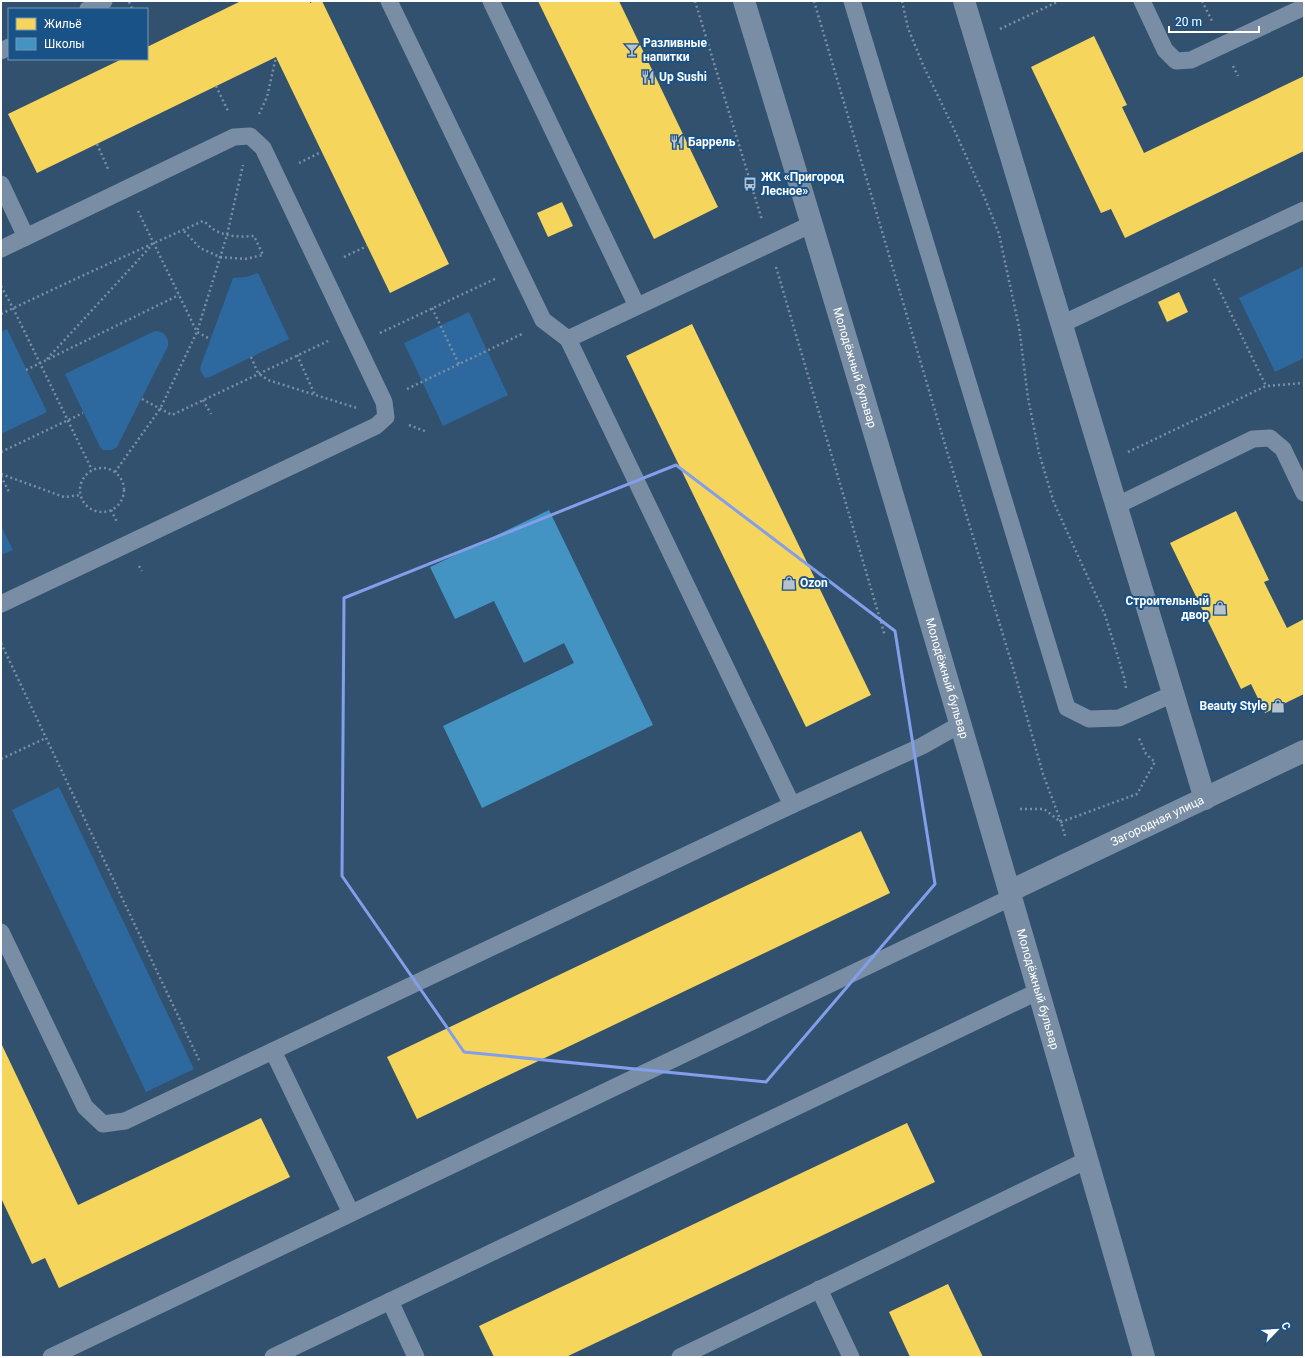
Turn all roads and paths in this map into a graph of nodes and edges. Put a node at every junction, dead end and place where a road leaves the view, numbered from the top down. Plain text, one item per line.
1 (104, 1) edge
2 (389, 1) edge
3 (491, 1) edge
4 (694, 1) edge
5 (744, 1) edge
6 (814, 1) edge
7 (852, 1) edge
8 (902, 1) edge
9 (964, 1) edge
10 (1059, 1) edge
11 (1142, 1) edge
12 (1304, 7) edge
13 (90, 8) edge
14 (994, 32) dead end
15 (276, 58) dead end
16 (216, 86) dead end
17 (230, 116) dead end
18 (250, 136) junction
19 (96, 144) dead end
20 (321, 152) dead end
21 (299, 163) dead end
22 (110, 174) dead end
23 (1, 184) edge
24 (128, 188) junction
25 (1304, 210) edge
26 (812, 224) junction
27 (183, 230) junction
28 (227, 235) junction
29 (26, 237) junction
30 (154, 243) junction
31 (770, 244) junction
32 (367, 246) dead end
33 (1, 249) edge
34 (220, 257) junction
35 (344, 257) dead end
36 (1204, 257) junction
37 (497, 278) dead end
38 (1, 286) edge
39 (179, 296) junction
40 (637, 306) junction
41 (13, 308) junction
42 (432, 308) junction
43 (1, 314) edge
44 (1062, 324) junction
45 (350, 330) junction
46 (197, 332) junction
47 (380, 333) dead end
48 (524, 333) dead end
49 (210, 339) dead end
50 (568, 339) junction
51 (297, 355) junction
52 (251, 358) dead end
53 (45, 360) junction
54 (40, 363) junction
55 (459, 364) junction
56 (26, 370) dead end
57 (258, 373) junction
58 (1304, 383) edge
59 (1266, 386) junction
60 (407, 389) dead end
61 (315, 395) junction
62 (142, 399) dead end
63 (203, 400) junction
64 (160, 409) junction
65 (83, 413) dead end
66 (211, 414) dead end
67 (386, 417) junction
68 (67, 420) junction
69 (427, 432) dead end
70 (1, 452) edge
71 (1122, 455) dead end
72 (92, 470) junction
73 (115, 472) junction
74 (1, 475) edge
75 (8, 492) dead end
76 (1304, 493) edge
77 (80, 495) junction
78 (1116, 506) junction
79 (1, 604) edge
80 (885, 636) dead end
81 (1, 643) edge
82 (1173, 694) junction
83 (1130, 713) junction
84 (961, 724) junction
85 (46, 738) junction
86 (1304, 751) edge
87 (1, 759) edge
88 (1205, 798) junction
89 (792, 805) junction
90 (1020, 809) dead end
91 (1061, 822) junction
92 (1072, 862) junction
93 (1011, 894) junction
94 (1, 932) edge
95 (1039, 991) junction
96 (273, 1051) junction
97 (209, 1081) junction
98 (1087, 1160) junction
99 (351, 1213) junction
100 (819, 1290) junction
101 (390, 1301) junction
102 (50, 1357) edge
103 (273, 1357) edge
104 (416, 1357) edge
105 (680, 1357) edge
106 (851, 1357) edge
107 (1144, 1357) edge

1 - 13 lane
2 - 50 lane
3 - 40 lane
4 - 31 path
5 - 26 street, Молодёжный бульвар
6 - 91 path
7 - 83 lane
8 - 83 path
9 - 44 street
10 - 14 path
11 - 12 lane
15 - 18 path
16 - 17 path
18 - 24 lane
18 - 28 path
18 - 45 lane
19 - 22 path
20 - 21 path
23 - 29 lane
24 - 29 lane
24 - 30 path
25 - 36 lane
26 - 31 lane
26 - 84 street, Молодёжный бульвар
27 - 28 path
27 - 30 path
27 - 34 path
28 - 34 path
28 - 34 path
29 - 33 lane
30 - 39 path
30 - 41 path
30 - 53 path
31 - 40 lane
31 - 80 path
32 - 35 path
34 - 46 path
36 - 44 lane
36 - 59 path
37 - 42 path
38 - 41 path
39 - 46 path
39 - 53 path
40 - 50 lane
41 - 43 path
41 - 54 path
42 - 47 path
42 - 55 path
44 - 78 street
45 - 51 path
45 - 67 lane
46 - 49 path
46 - 64 path
48 - 55 path
50 - 89 lane
51 - 57 path
51 - 61 path
52 - 57 path
53 - 54 path
54 - 56 path
54 - 68 path
55 - 60 path
57 - 61 path
57 - 63 path
58 - 59 path
59 - 71 path
61 - 67 path
62 - 64 path
63 - 64 path
63 - 66 path
64 - 73 path
65 - 68 path
67 - 69 path
67 - 79 lane
68 - 70 path
68 - 72 path
72 - 73 path
72 - 77 path
73 - 77 path
74 - 75 path
74 - 77 path
76 - 78 lane
78 - 82 street
81 - 85 path
82 - 83 lane
82 - 88 street
83 - 91 path
84 - 89 lane
84 - 93 street, Молодёжный бульвар
85 - 87 path
85 - 97 path
86 - 88 street, Загородная улица
88 - 92 street, Загородная улица
89 - 96 lane
90 - 91 path
91 - 92 path
92 - 93 street, Загородная улица
93 - 95 street, Молодёжный бульвар
93 - 99 lane
94 - 97 lane
95 - 98 street, Молодёжный бульвар
95 - 101 lane
96 - 97 lane
96 - 99 lane
98 - 100 lane
98 - 107 street, Молодёжный бульвар
99 - 102 lane
100 - 105 lane
100 - 106 lane
101 - 103 lane
101 - 104 lane

